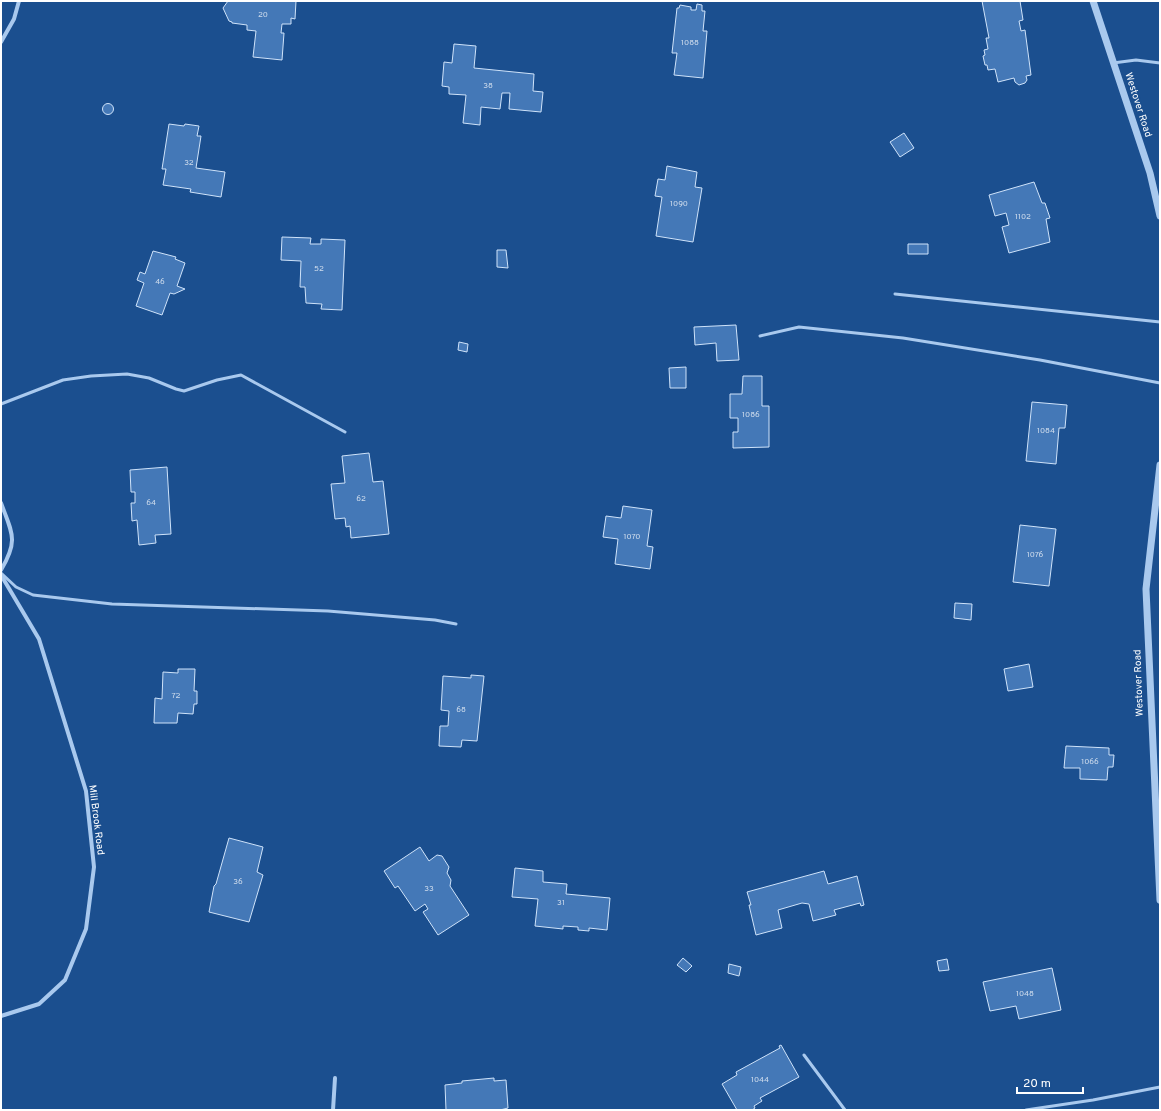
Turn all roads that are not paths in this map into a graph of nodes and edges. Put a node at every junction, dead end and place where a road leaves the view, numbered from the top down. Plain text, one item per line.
1 (19, 1) edge
2 (1094, 1) edge
3 (1, 42) edge
4 (1113, 63) junction
5 (1160, 63) edge
6 (1160, 216) edge
7 (895, 294) dead end
8 (1160, 322) edge
9 (760, 336) dead end
10 (1160, 383) edge
11 (1, 404) edge
12 (345, 432) dead end
13 (1160, 465) edge
14 (1, 502) edge
15 (1, 570) edge
16 (1, 574) edge
17 (456, 624) dead end
18 (1159, 877) edge
19 (1160, 900) edge
20 (1, 1016) edge
21 (804, 1055) dead end
22 (335, 1078) dead end
23 (1160, 1087) edge
24 (332, 1110) edge
25 (845, 1110) edge
26 (1026, 1110) edge

1 - 3 street
2 - 4 street, Westover Road
4 - 5 lane
4 - 6 street, Westover Road
7 - 8 lane
9 - 10 lane
11 - 12 lane
13 - 18 street, Westover Road
14 - 15 street
16 - 17 lane
16 - 20 street, Mill Brook Road
18 - 19 street, Westover Road
21 - 25 lane
22 - 24 street
23 - 26 lane

